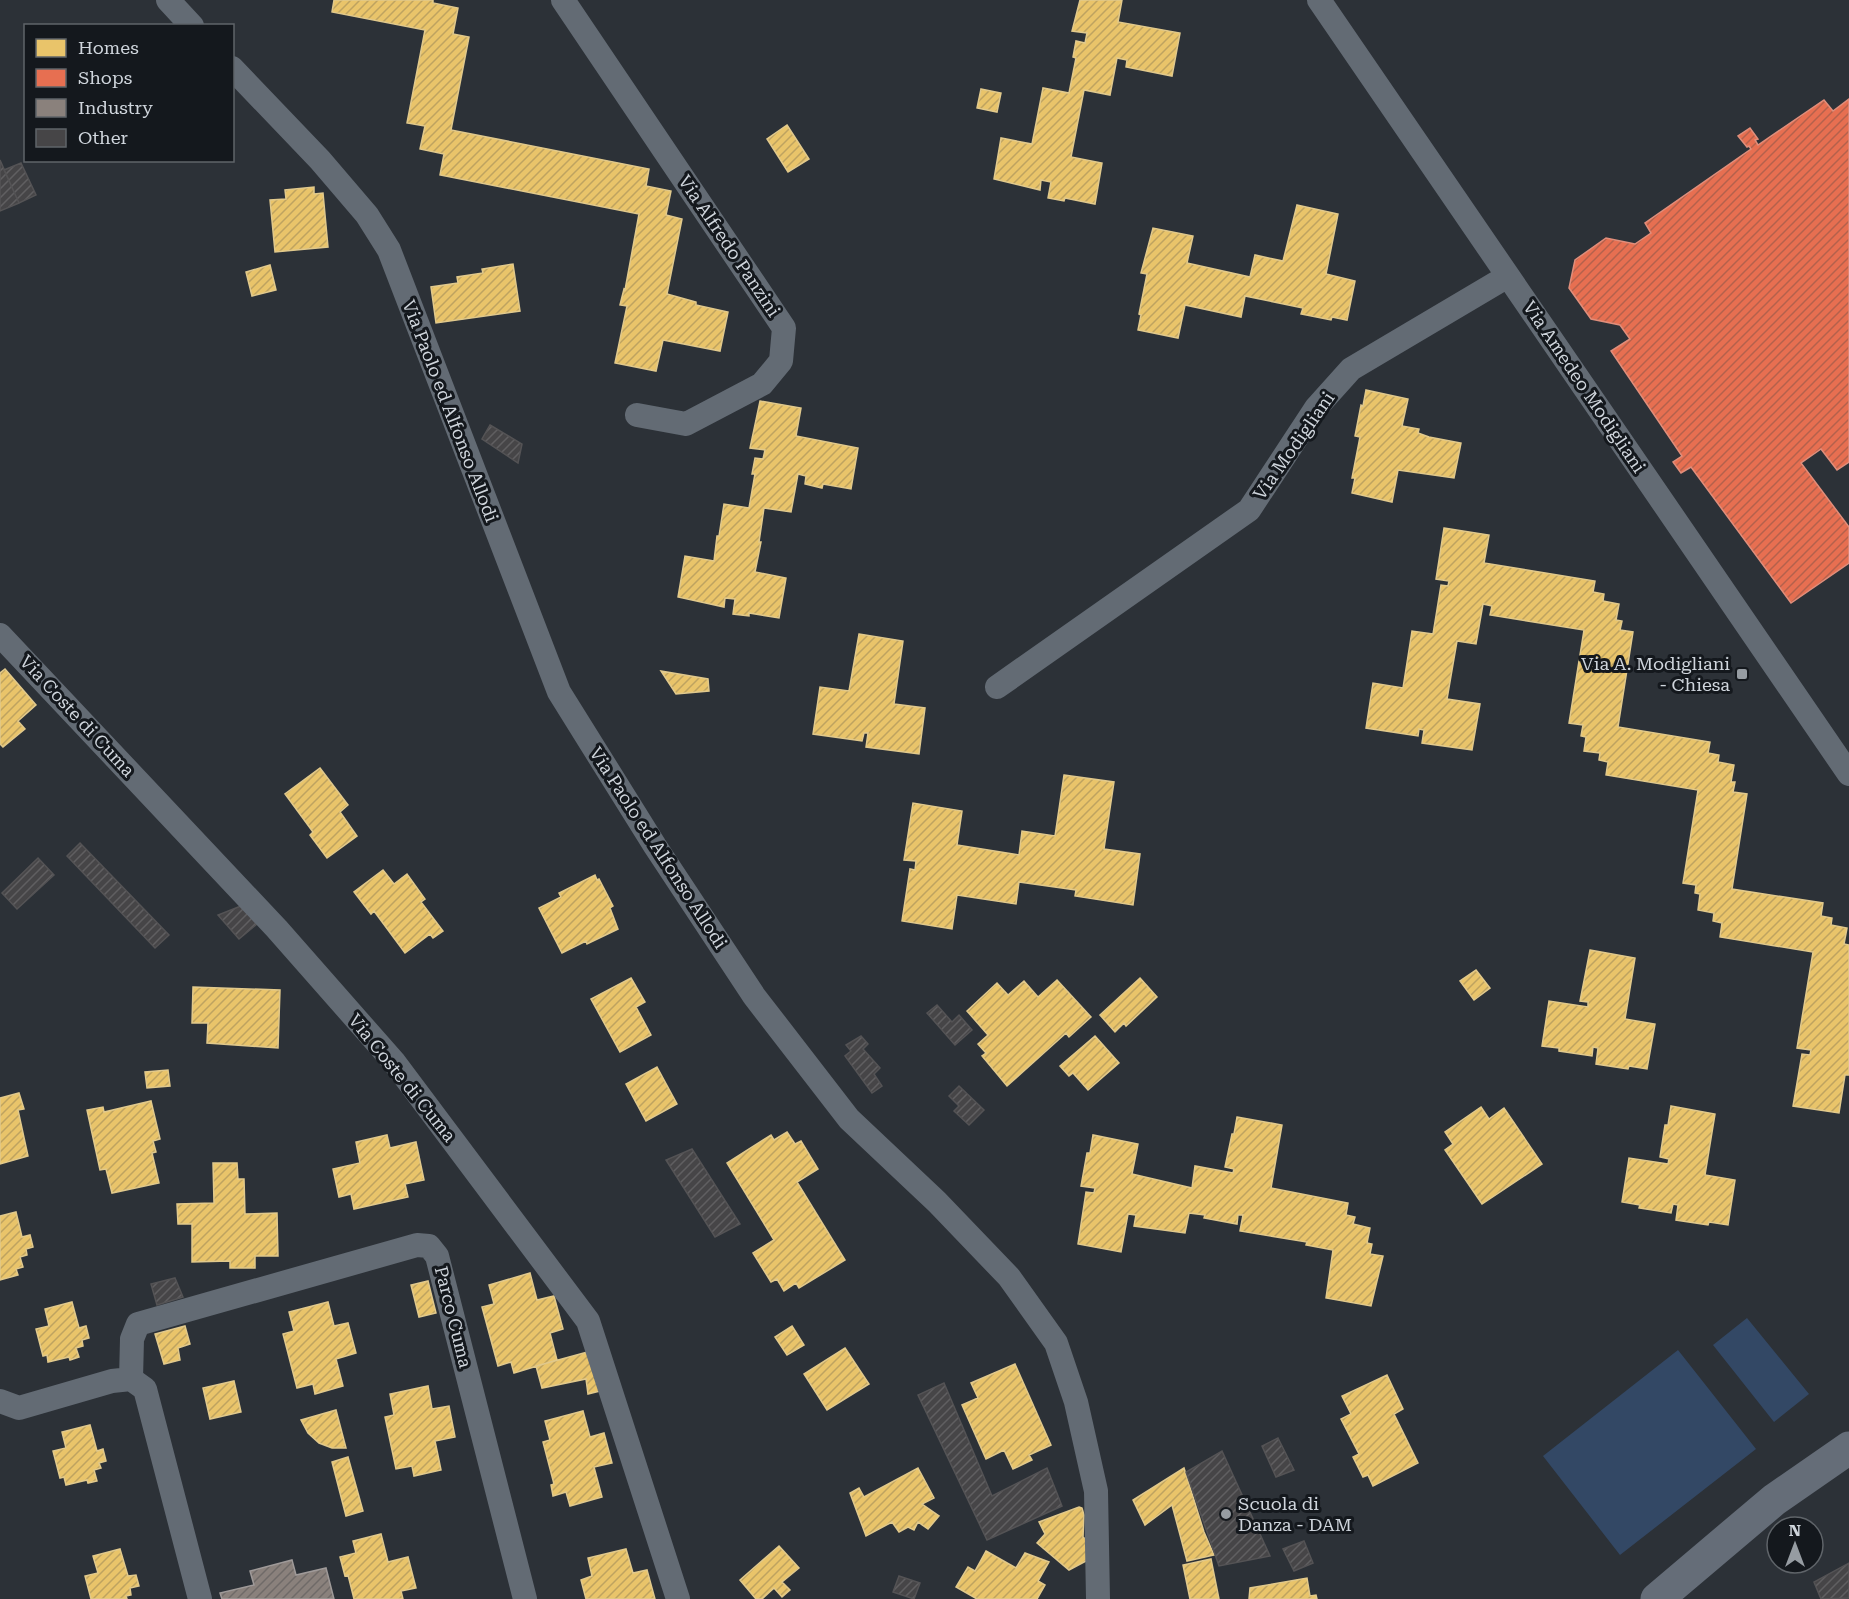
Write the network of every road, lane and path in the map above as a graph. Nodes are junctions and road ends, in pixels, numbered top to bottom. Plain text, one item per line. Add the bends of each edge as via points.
1 (168, 0) edge
2 (563, 0) edge
3 (1319, 0) edge
4 (190, 24) edge
5 (234, 70) edge
6 (1508, 276) junction
7 (637, 416) dead end
8 (0, 635) edge
9 (997, 687) dead end
10 (1849, 774) edge
11 (131, 1380) junction
12 (0, 1401) edge
13 (1849, 1448) edge
14 (200, 1599) edge
15 (525, 1599) edge
16 (678, 1599) edge
17 (1098, 1599) edge
18 (1656, 1599) edge

1 - 4 street
2 - 7 street, Via Alfredo Panzini via 784,328 781,362 762,384 686,424
3 - 6 street, Via Amedeo Modigliani
5 - 17 street, Via Paolo ed Alfonso Allodi via 321,160 367,215 389,250 559,692 655,846 754,996 849,1119 1009,1277 1056,1343 1076,1402 1096,1491
6 - 9 street, Via Modigliani via 1351,369 1316,408 1250,510
6 - 10 street, Via Amedeo Modigliani
8 - 16 street, Via Coste di Cuma via 277,929 393,1062 588,1320
11 - 12 street via 112,1381 19,1408
11 - 14 street via 145,1389
11 - 15 street, Parco Cuma via 132,1339 138,1324 417,1245 429,1246 437,1256
13 - 18 street via 1774,1500

